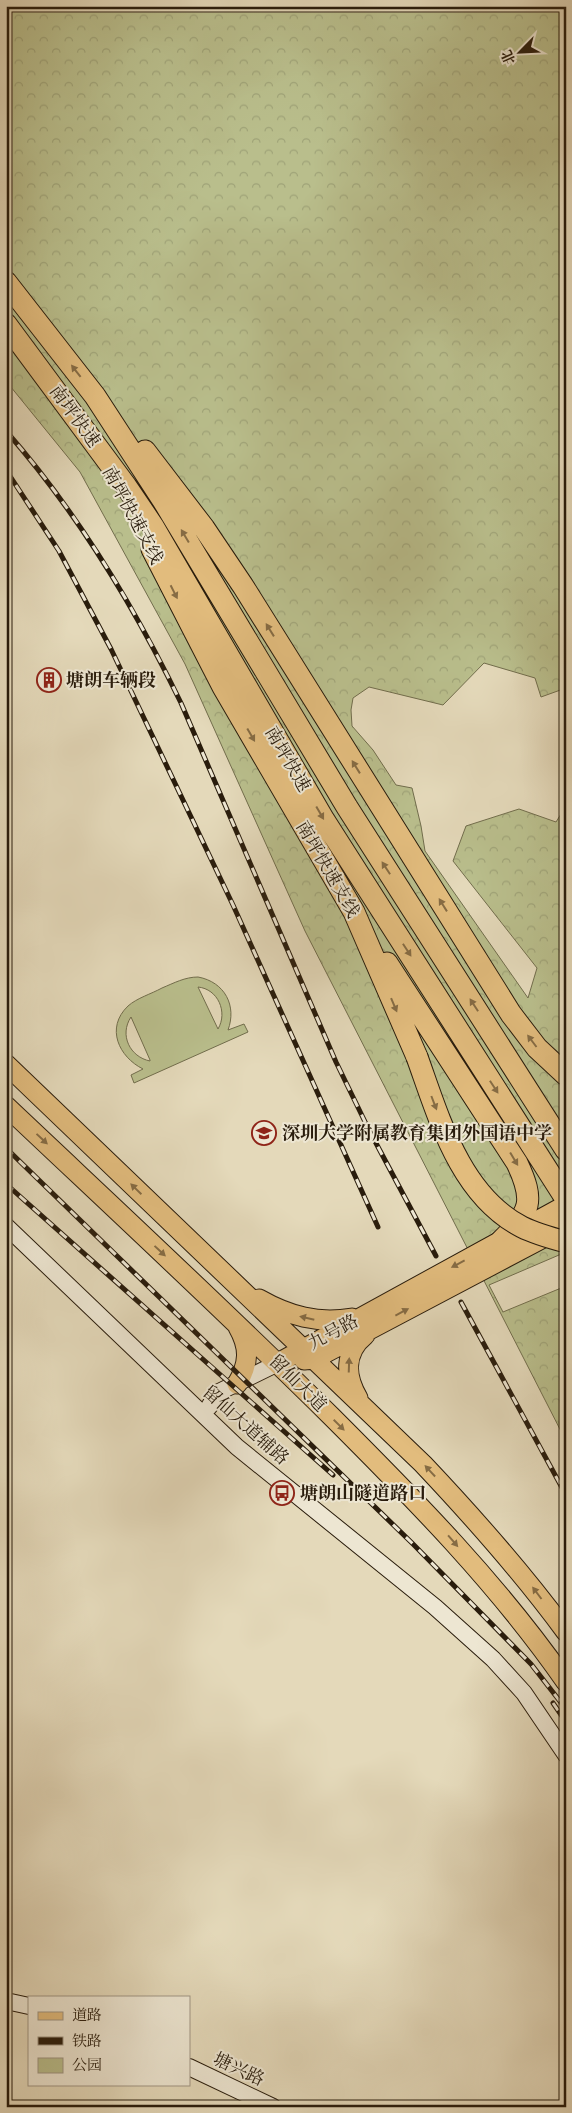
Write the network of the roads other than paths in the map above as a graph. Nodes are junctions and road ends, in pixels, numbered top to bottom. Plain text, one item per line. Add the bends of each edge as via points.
1 (6, 282) edge
2 (6, 324) edge
3 (95, 396) junction
4 (93, 441) junction
5 (354, 912) junction
6 (6, 1064) edge
7 (566, 1075) edge
8 (6, 1106) edge
9 (566, 1150) edge
10 (566, 1199) edge
11 (566, 1205) edge
12 (6, 1214) edge
13 (6, 1226) edge
14 (566, 1226) edge
15 (501, 1241) junction
16 (566, 1242) edge
17 (228, 1277) junction
18 (375, 1318) junction
19 (235, 1322) junction
20 (308, 1354) junction
21 (278, 1363) junction
22 (237, 1384) junction
23 (209, 1407) junction
24 (366, 1409) junction
25 (566, 1632) edge
26 (566, 1682) edge
27 (566, 1735) edge
28 (566, 1755) edge
29 (6, 2001) edge
30 (28, 2006) edge
31 (190, 2067) edge
32 (273, 2107) edge

3 -> 1 highway, 南坪快速
2 - 4 highway, 南坪快速
7 -> 3 highway via 538,1048 511,1014 204,528 144,449
9 -> 3 highway, 南坪快速 via 352,815 164,502
4 -> 5 highway, 南坪快速支线 via 223,686
4 -> 10 highway, 南坪快速 via 153,526 324,820
5 -> 15 highway via 517,1163 528,1192 528,1205 524,1217
5 -> 16 highway, 南坪快速支线, bridge via 456,1156 478,1189 503,1214 542,1236
17 -> 6 main road, 留仙大道
8 -> 19 main road, 留仙大道
11 - 15 main road, 九号路
12 - 23 main road, 留仙大道辅路
13 - 28 main road, 留仙大道辅路 via 237,1447 435,1607 486,1653 524,1693
18 -> 14 main road, 九号路
15 -> 18 main road, 九号路
18 -> 17 main road via 334,1321 293,1315 273,1307
17 - 20 main road, 留仙大道
18 - 20 main road, 九号路
24 -> 18 main road via 352,1384 348,1358
19 - 21 main road, 留仙大道
19 - 22 main road via 247,1348 245,1371
20 - 21 main road, 九号路
20 - 24 main road, 留仙大道
21 - 22 main road
21 -> 26 main road, 留仙大道 via 444,1530 517,1616
22 - 23 main road via 217,1393
23 - 27 main road, 留仙大道辅路 via 461,1618 532,1688
25 -> 24 main road, 留仙大道 via 536,1590 479,1524
29 - 30 main road
31 - 32 main road, 塘兴路

